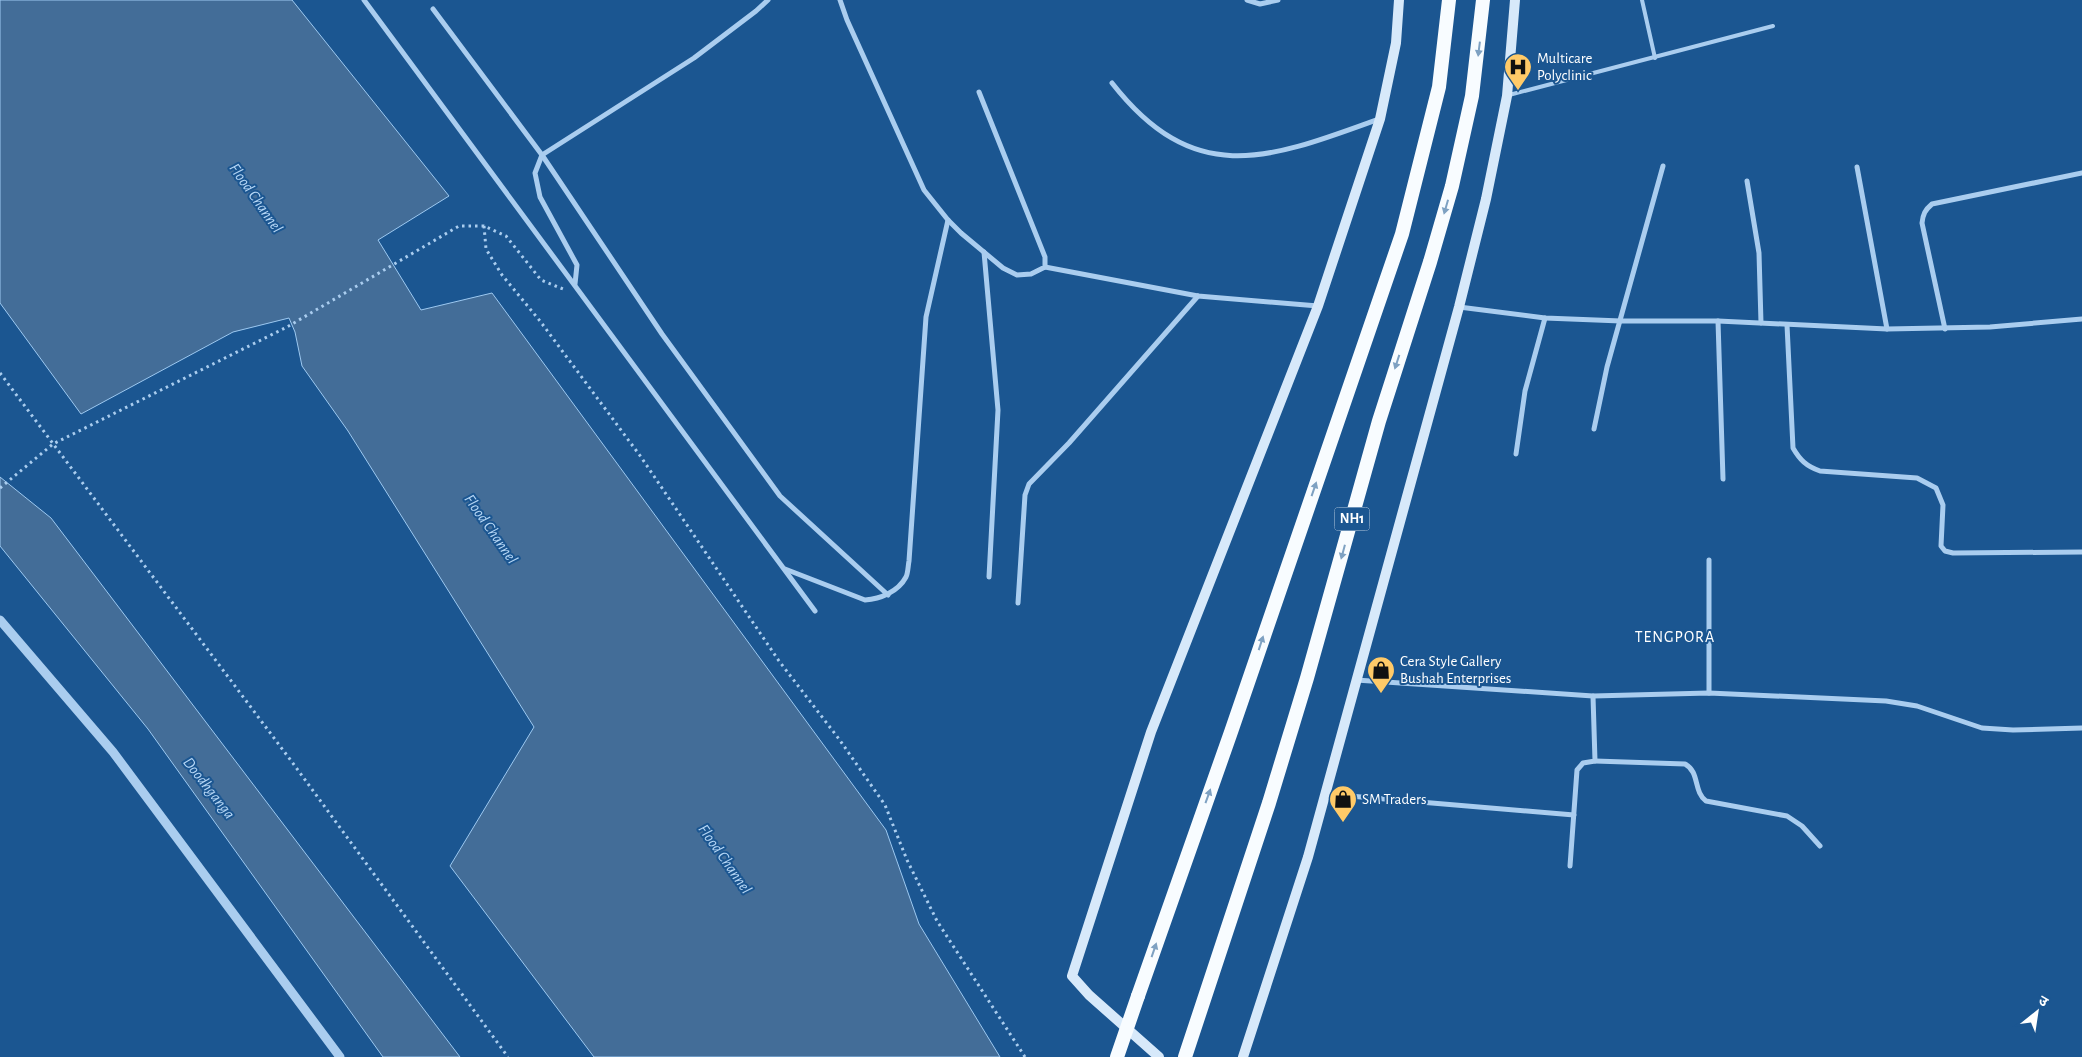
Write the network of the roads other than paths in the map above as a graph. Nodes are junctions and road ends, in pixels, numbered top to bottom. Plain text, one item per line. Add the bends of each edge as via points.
1 (364, 0) edge
2 (768, 0) edge
3 (840, 0) edge
4 (1247, 0) edge
5 (1278, 0) edge
6 (1399, 0) edge
7 (1449, 0) edge
8 (1483, 0) edge
9 (1516, 0) edge
10 (1642, 0) edge
11 (433, 9) dead end
12 (1773, 26) dead end
13 (1655, 58) junction
14 (1112, 83) dead end
15 (979, 92) dead end
16 (1507, 96) junction
17 (1380, 119) junction
18 (542, 155) junction
19 (1663, 166) dead end
20 (1857, 167) dead end
21 (2082, 173) edge
22 (1747, 181) dead end
23 (948, 220) junction
24 (984, 252) junction
25 (1045, 267) junction
26 (575, 284) junction
27 (1198, 296) junction
28 (1318, 306) junction
29 (1459, 307) junction
30 (1545, 318) junction
31 (2082, 319) edge
32 (1621, 321) junction
33 (1718, 321) junction
34 (1761, 323) junction
35 (1787, 325) junction
36 (1887, 329) junction
37 (1945, 329) junction
38 (1594, 429) dead end
39 (1516, 454) dead end
40 (1722, 479) dead end
41 (2082, 552) edge
42 (1708, 560) dead end
43 (784, 568) junction
44 (989, 577) dead end
45 (888, 595) junction
46 (1018, 603) dead end
47 (815, 611) dead end
48 (0, 620) edge
49 (1356, 680) junction
50 (1708, 693) junction
51 (1593, 696) junction
52 (2082, 728) edge
53 (1595, 761) junction
54 (1325, 794) junction
55 (1574, 815) junction
56 (1820, 846) dead end
57 (1570, 866) dead end
58 (340, 1057) edge
59 (1118, 1057) edge
60 (1159, 1057) edge
61 (1185, 1057) edge
62 (1244, 1057) edge

1 - 26 street
2 - 18 street via 694,58
3 - 23 street via 911,164 924,190
4 - 5 street via 1260,4
6 - 17 main road via 1396,43
59 -> 7 highway, bridge via 1402,234 1439,88
8 -> 61 highway, NH1 via 1472,96 1452,186 1379,421 1269,803
9 - 16 main road
10 - 13 lane
11 - 18 street
12 - 13 lane
13 - 16 lane
14 - 17 street via 1130,107 1155,128 1177,142 1217,155 1259,155 1284,150
15 - 25 street via 1040,244
16 - 29 main road
17 - 28 main road
18 - 26 street via 535,173 540,197 577,265
18 - 45 street via 662,334 780,496
19 - 32 street
20 - 36 street
21 - 37 street via 1932,204 1926,209 1922,223
22 - 34 street via 1759,253
23 - 24 street
23 - 45 street via 926,317 909,561 906,577
24 - 25 street via 1017,275 1031,274
24 - 44 street via 998,410
25 - 27 street
26 - 43 street
27 - 28 street
27 - 46 street via 1029,484 1025,494
28 - 60 main road via 1151,732 1072,976 1089,996
29 - 30 street
29 - 49 main road
30 - 32 street
30 - 39 street via 1525,391
31 - 37 street
32 - 33 street
32 - 38 street
33 - 34 street
33 - 40 street
34 - 35 street
35 - 36 street
35 - 41 street via 1793,448 1809,467 1820,471 1917,478 1936,488 1942,505 1941,546 1945,551
36 - 37 street
42 - 50 street
43 - 45 street via 865,600
43 - 47 street
48 - 58 street via 113,752
49 - 51 street
49 - 54 main road
50 - 51 street
50 - 52 street via 1907,704 1982,728
51 - 53 street
53 - 55 street via 1583,763 1578,770
53 - 56 street via 1685,764 1694,772 1701,797 1706,801 1786,816 1802,826
54 - 55 street
54 - 62 main road
55 - 57 street

